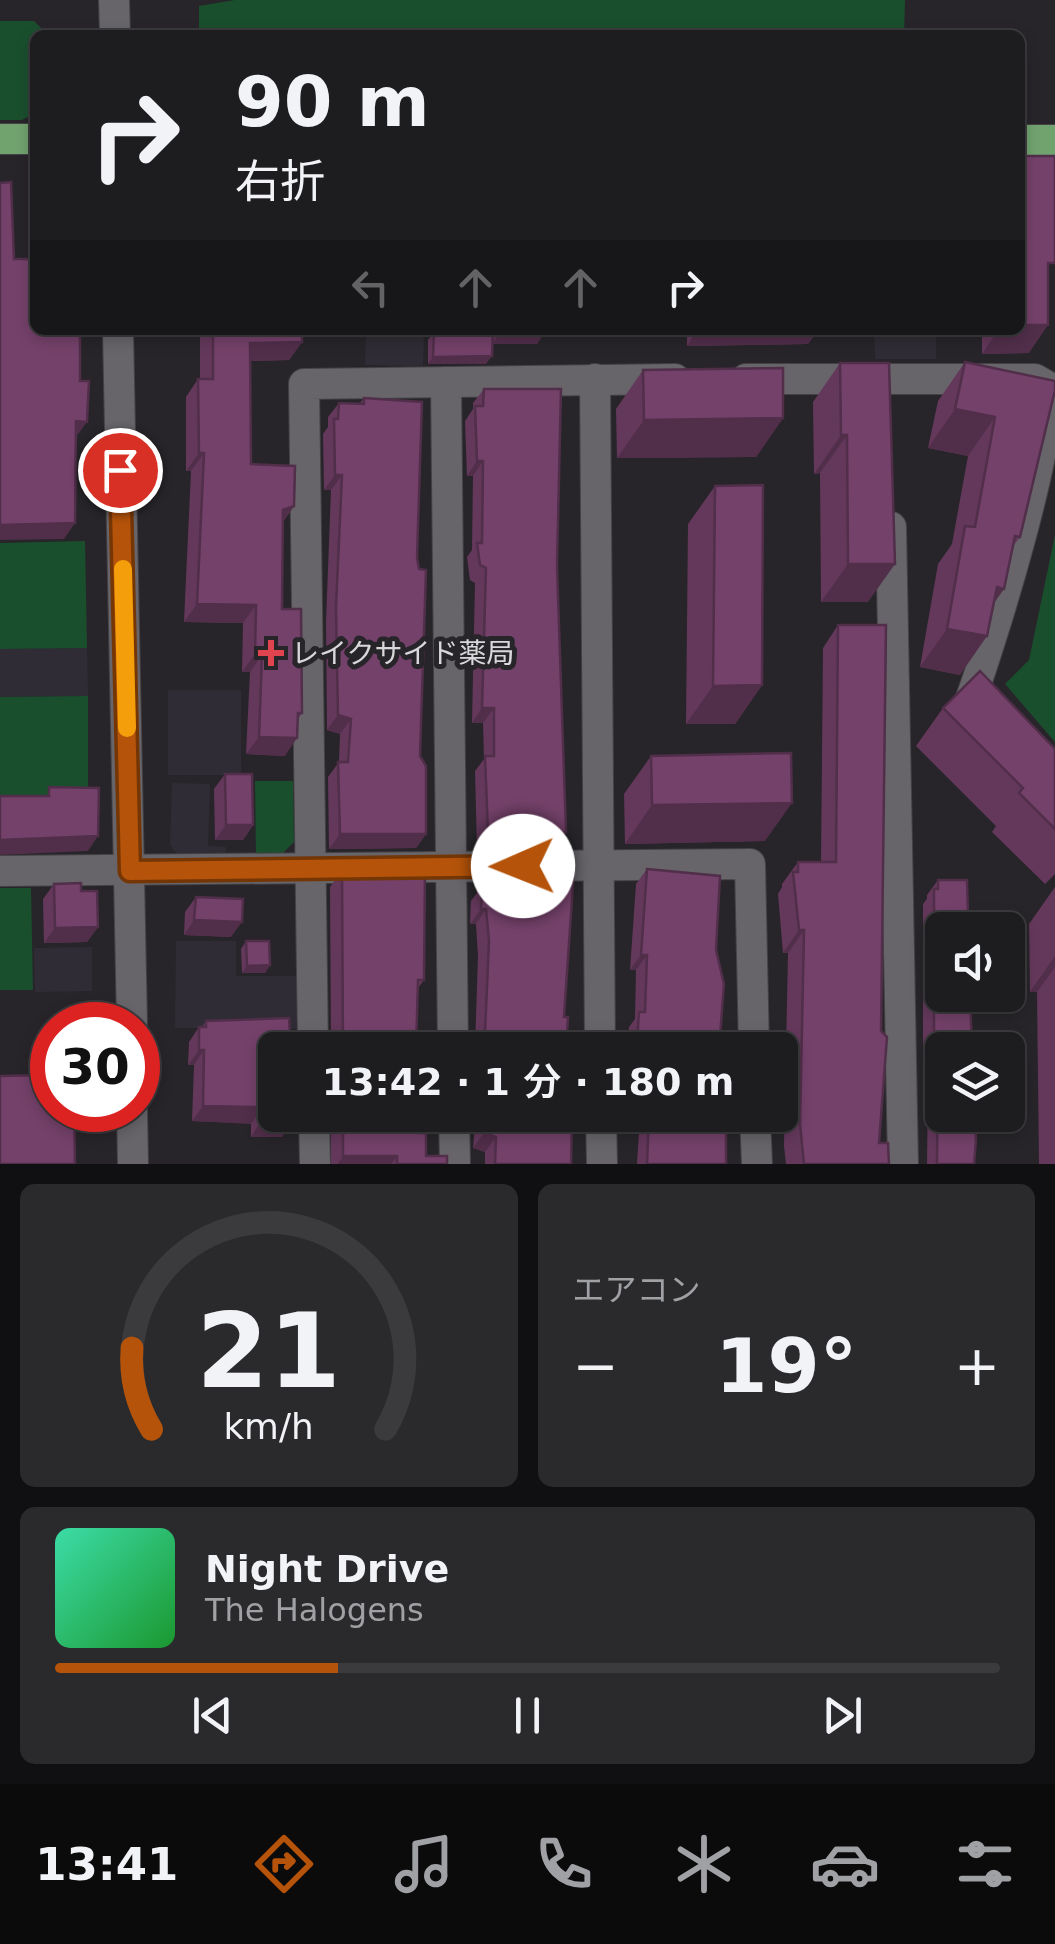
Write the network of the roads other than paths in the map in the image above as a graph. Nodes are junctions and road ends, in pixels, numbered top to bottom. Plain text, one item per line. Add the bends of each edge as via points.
1 (114, 0) edge
2 (115, 30) edge
3 (0, 139) edge
4 (30, 139) edge
5 (1025, 140) edge
6 (1055, 140) edge
7 (118, 335) edge
8 (594, 379) junction
9 (888, 379) junction
10 (446, 382) junction
11 (888, 416) edge
12 (890, 492) edge
13 (1001, 734) edge
14 (597, 864) junction
15 (450, 867) junction
16 (310, 868) junction
17 (0, 871) edge
18 (130, 871) junction
19 (132, 1002) edge
20 (313, 1032) edge
21 (453, 1032) edge
22 (600, 1032) edge
23 (754, 1032) edge
24 (132, 1132) edge
25 (314, 1132) edge
26 (454, 1132) edge
27 (602, 1132) edge
28 (756, 1132) edge
29 (133, 1164) edge
30 (315, 1164) edge
31 (455, 1164) edge
32 (602, 1164) edge
33 (756, 1164) edge
34 (903, 1164) edge

1 - 2 street
3 - 4 highway
5 - 6 highway
7 - 18 street
8 - 9 street
8 - 10 street
8 - 14 street
9 - 11 street
9 - 13 street via 1035,379 1047,386 1052,405 1045,442 1004,608 971,698
10 - 15 street
10 - 16 street via 304,384
12 - 34 street
14 - 15 street
14 - 22 street
14 - 23 street via 750,864
15 - 16 street
15 - 21 street
16 - 18 street
16 - 20 street
17 - 18 street
18 - 19 street
24 - 29 street
25 - 30 street
26 - 31 street
27 - 32 street
28 - 33 street

